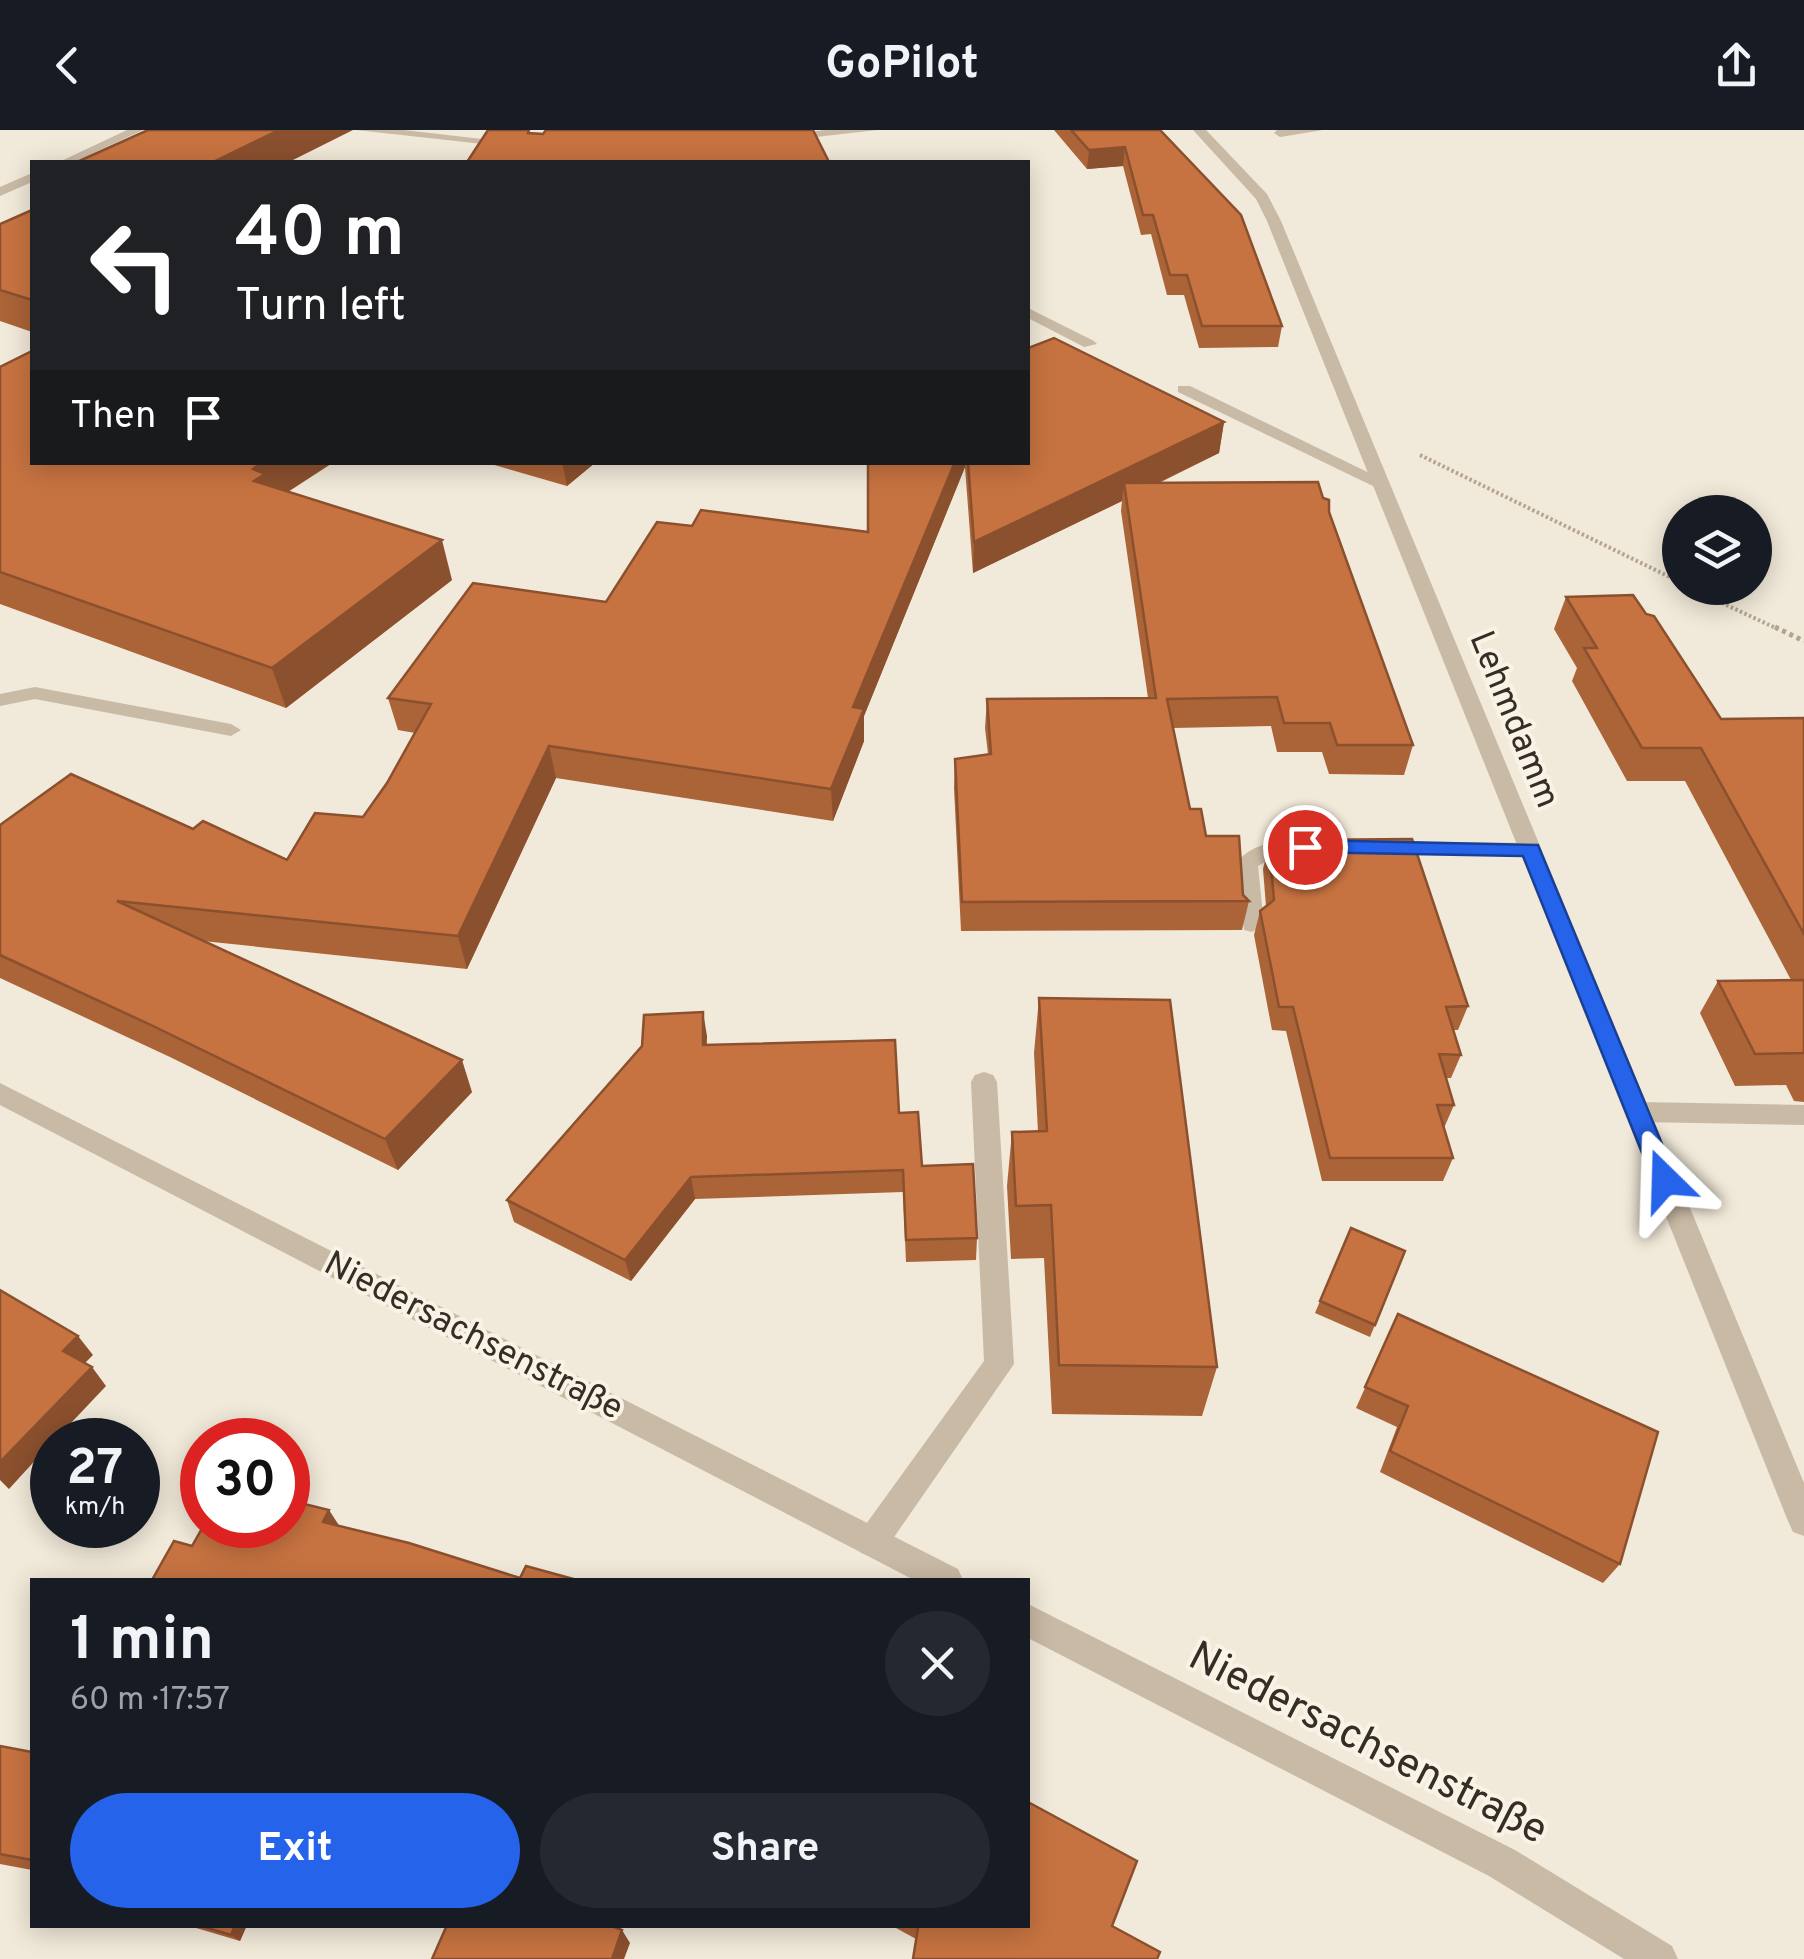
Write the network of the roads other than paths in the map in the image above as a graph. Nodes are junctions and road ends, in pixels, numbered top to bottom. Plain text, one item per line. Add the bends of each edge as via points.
1 (137, 130) edge
2 (362, 130) edge
3 (871, 130) edge
4 (1199, 130) edge
5 (1317, 130) edge
6 (1280, 133) dead end
7 (758, 139) edge
8 (534, 145) edge
9 (70, 160) edge
10 (30, 178) edge
11 (0, 192) edge
12 (1030, 313) edge
13 (1089, 344) dead end
14 (1184, 389) dead end
15 (1381, 483) junction
16 (0, 700) edge
17 (231, 730) dead end
18 (1323, 847) edge
19 (1359, 848) edge
20 (1531, 850) junction
21 (1252, 924) edge
22 (984, 1082) dead end
23 (0, 1093) edge
24 (1638, 1112) junction
25 (1804, 1114) edge
26 (1804, 1521) edge
27 (872, 1542) junction
28 (943, 1578) edge
29 (1030, 1622) edge
30 (1659, 1959) edge

1 - 9 street
2 - 8 street
3 - 7 street
4 - 15 street, Lehmdamm via 1262,197
5 - 6 street
10 - 11 street
12 - 13 street
14 - 15 street
15 - 20 street, Lehmdamm
16 - 17 street via 35,692
18 - 21 street via 1254,856 1247,864
19 - 20 street
20 - 24 street, Lehmdamm
22 - 27 street via 1000,1364
23 - 27 street, Niedersachsenstraße
24 - 25 street
24 - 26 street, Lehmdamm
27 - 28 street, Niedersachsenstraße
29 - 30 street, Niedersachsenstraße via 1502,1863

